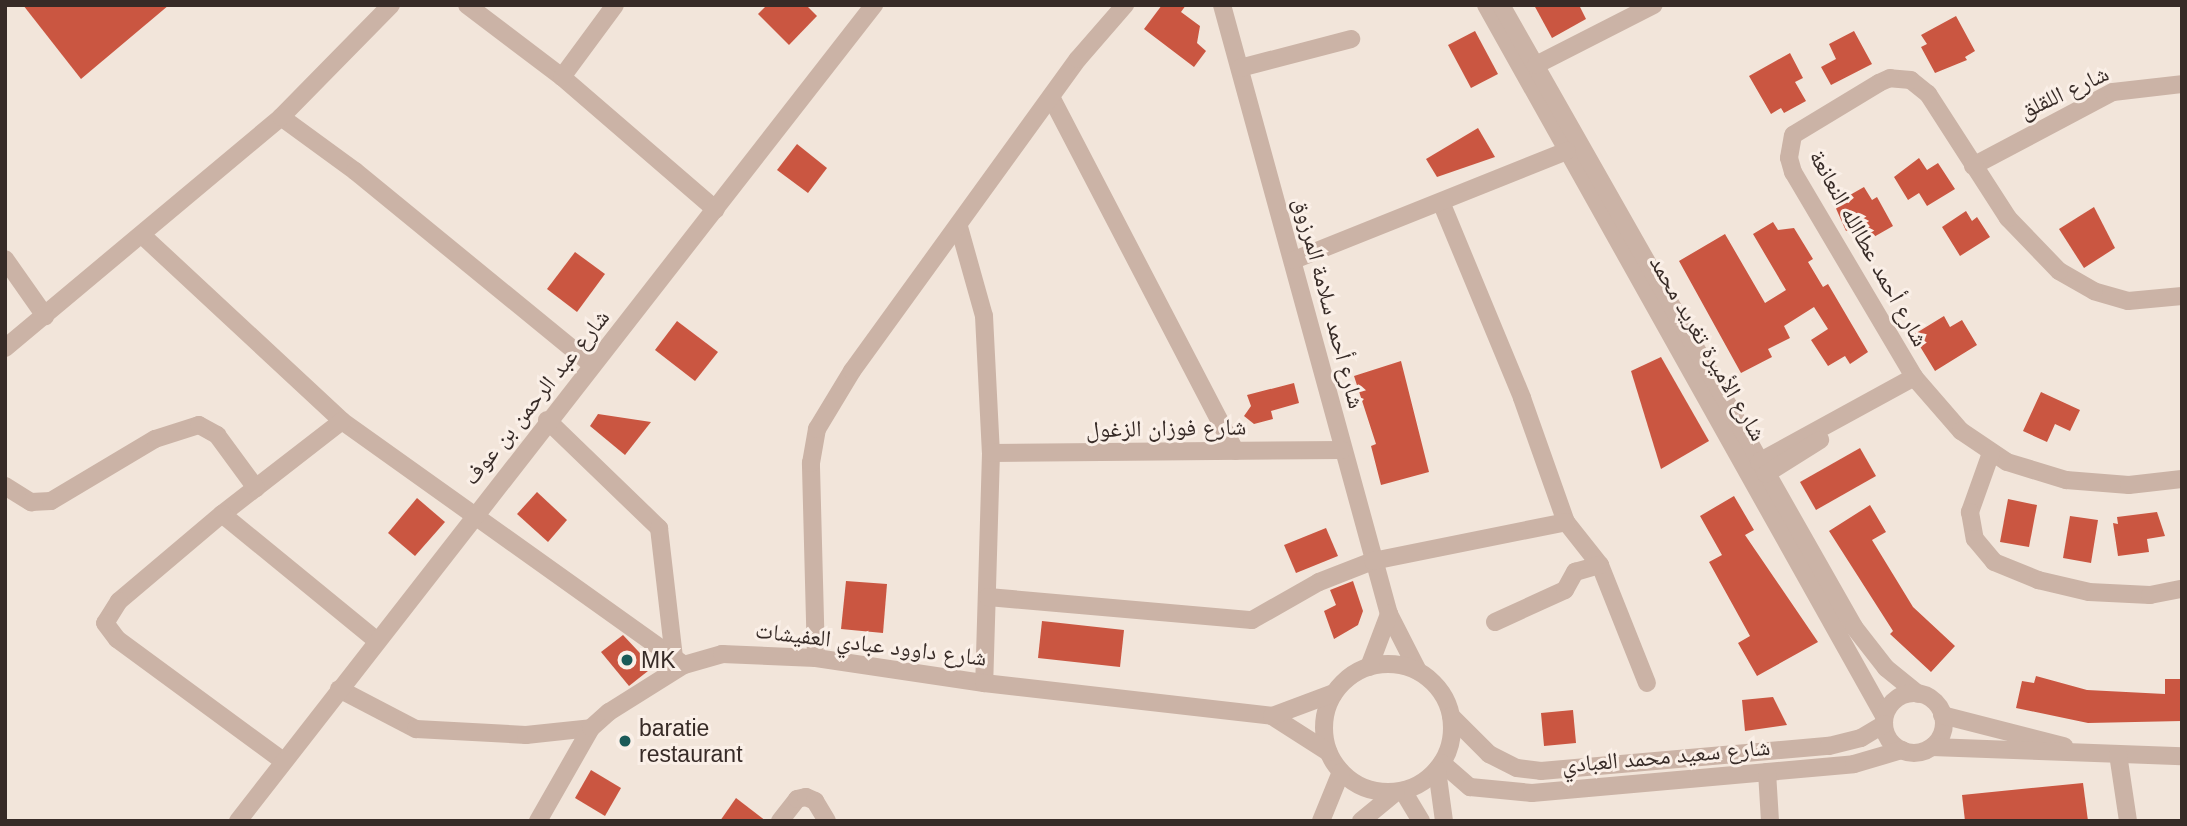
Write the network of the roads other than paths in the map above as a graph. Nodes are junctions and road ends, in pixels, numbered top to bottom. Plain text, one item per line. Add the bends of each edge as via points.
1 (391, 5) edge
2 (467, 5) edge
3 (615, 5) edge
4 (874, 5) edge
5 (1125, 5) edge
6 (1222, 5) edge
7 (1486, 5) edge
8 (1501, 5) edge
9 (1654, 5) edge
10 (1351, 40) dead end
11 (1536, 65) junction
12 (1240, 68) junction
13 (562, 77) junction
14 (2182, 84) edge
15 (1051, 97) junction
16 (281, 117) junction
17 (1567, 151) junction
18 (1973, 166) junction
19 (1441, 202) junction
20 (716, 210) junction
21 (959, 228) junction
22 (143, 236) junction
23 (5, 259) edge
24 (1294, 260) junction
25 (2182, 296) edge
26 (45, 316) junction
27 (5, 348) edge
28 (592, 365) junction
29 (1914, 377) junction
30 (547, 420) junction
31 (342, 421) junction
32 (1342, 450) junction
33 (1235, 451) junction
34 (991, 453) junction
35 (1992, 453) junction
36 (1763, 468) junction
37 (2182, 479) edge
38 (5, 486) edge
39 (256, 488) junction
40 (222, 514) junction
41 (473, 515) junction
42 (1566, 522) junction
43 (1373, 561) junction
44 (1600, 565) junction
45 (2182, 589) edge
46 (988, 597) junction
47 (1388, 614) junction
48 (1495, 622) dead end
49 (376, 640) junction
50 (816, 658) junction
51 (679, 661) junction
52 (1369, 667) junction
53 (1418, 671) junction
54 (1647, 682) dead end
55 (984, 683) junction
56 (339, 689) junction
57 (1334, 693) junction
58 (1918, 694) junction
59 (1942, 715) junction
60 (1272, 716) junction
61 (1451, 716) junction
62 (1884, 720) junction
63 (591, 728) junction
64 (1932, 747) junction
65 (1902, 750) junction
66 (2084, 751) junction
67 (1328, 752) junction
68 (2118, 754) junction
69 (2182, 756) edge
70 (282, 760) junction
71 (1440, 766) junction
72 (1341, 772) junction
73 (1767, 772) junction
74 (1399, 792) junction
75 (238, 821) edge
76 (538, 821) edge
77 (780, 821) edge
78 (827, 821) edge
79 (1321, 821) edge
80 (1361, 821) edge
81 (1421, 821) edge
82 (1444, 821) edge
83 (1770, 821) edge
84 (2128, 821) edge

1 - 16 street
2 - 13 street
3 - 13 street
4 - 20 street, شارع عبد الرحمن بن عوف
5 - 15 street
6 - 12 street, شارع أحمد سلامة المرزوق
7 - 17 street, شارع الأميرة تغريد محمد
8 - 11 street, شارع الأميرة تغريد محمد
9 - 11 street
10 - 12 street
11 - 36 street, شارع الأميرة تغريد محمد
12 - 24 street, شارع أحمد سلامة المرزوق
13 - 20 street
14 - 18 street, شارع اللقلق via 2113,92
15 - 21 street
15 - 33 street
16 - 22 street
16 - 28 street via 355,171
17 - 19 street
17 - 62 street, شارع الأميرة تغريد محمد
18 - 25 street, شارع أحمد عطاالله النعانعة via 2023,237 2077,282 2128,301
18 - 29 street, شارع أحمد عطاالله النعانعة via 1927,94 1902,77 1879,83 1803,126 1789,146 1793,172
19 - 24 street
19 - 42 street via 1522,398
20 - 28 street, شارع عبد الرحمن بن عوف
21 - 34 street via 984,316
21 - 50 street via 852,371 817,429 811,463
22 - 26 street
22 - 31 street
23 - 26 street
24 - 32 street, شارع أحمد سلامة المرزوق
26 - 27 street
28 - 30 street, شارع عبد الرحمن بن عوف
29 - 35 street, شارع أحمد عطاالله النعانعة via 1941,412
29 - 36 street via 1846,417 1830,433
30 - 41 street, شارع عبد الرحمن بن عوف
30 - 51 street via 659,528
31 - 39 street
31 - 41 street
32 - 33 street, شارع فوزان الزغول
32 - 43 street, شارع أحمد سلامة المرزوق
33 - 34 street, شارع فوزان الزغول
34 - 46 street
35 - 37 street, شارع أحمد عطاالله النعانعة via 2033,472 2100,485
35 - 45 street via 1969,512 1975,539 1994,562 2038,580 2089,592 2150,595
36 - 58 street, شارع الأميرة تغريد محمد via 1862,639 1886,668
38 - 39 street via 31,502 51,501 155,439 199,425 223,442
39 - 40 street
40 - 49 street
40 - 70 street via 119,601 105,623 117,639
41 - 49 street, شارع عبد الرحمن بن عوف
41 - 51 street
42 - 43 street
42 - 44 street
43 - 46 street via 1319,582 1252,620
43 - 47 street, شارع أحمد سلامة المرزوق
44 - 48 street via 1575,572 1565,590
44 - 54 street
46 - 55 street
47 - 52 street
47 - 53 street, شارع أحمد سلامة المرزوق
49 - 56 street, شارع عبد الرحمن بن عوف
50 - 51 street, شارع داوود عبادي العفيشات via 749,652
50 - 55 street, شارع داوود عبادي العفيشات
51 - 63 street, شارع داوود عبادي العفيشات
52 - 53 street via 1399,665
52 - 57 street
53 - 61 street via 1439,690
55 - 60 street, شارع داوود عبادي العفيشات
56 - 63 street via 416,729 526,735
56 - 70 street, شارع عبد الرحمن بن عوف
57 - 60 street, شارع داوود عبادي العفيشات
57 - 67 street via 1324,727
58 - 59 street via 1933,701
58 - 62 street via 1900,696
59 - 64 street via 1942,732
59 - 66 street
60 - 67 street, شارع داوود عبادي العفيشات
61 - 62 street, شارع سعيد محمد العبادي via 1489,754 1517,768 1541,771 1829,746 1861,738
61 - 71 street via 1451,740
62 - 65 street via 1889,740
63 - 76 street, شارع داوود عبادي العفيشات
64 - 65 street via 1917,753
64 - 66 street
65 - 73 street, شارع سعيد محمد العبادي via 1868,761
66 - 68 street
67 - 72 street
68 - 69 street
68 - 84 street
70 - 75 street, شارع عبد الرحمن بن عوف
71 - 73 street, شارع سعيد محمد العبادي via 1470,787 1507,793
71 - 74 street
71 - 82 street
72 - 74 street via 1360,786
72 - 79 street
73 - 83 street
74 - 80 street
74 - 81 street
77 - 78 street via 797,799 806,797 815,801

